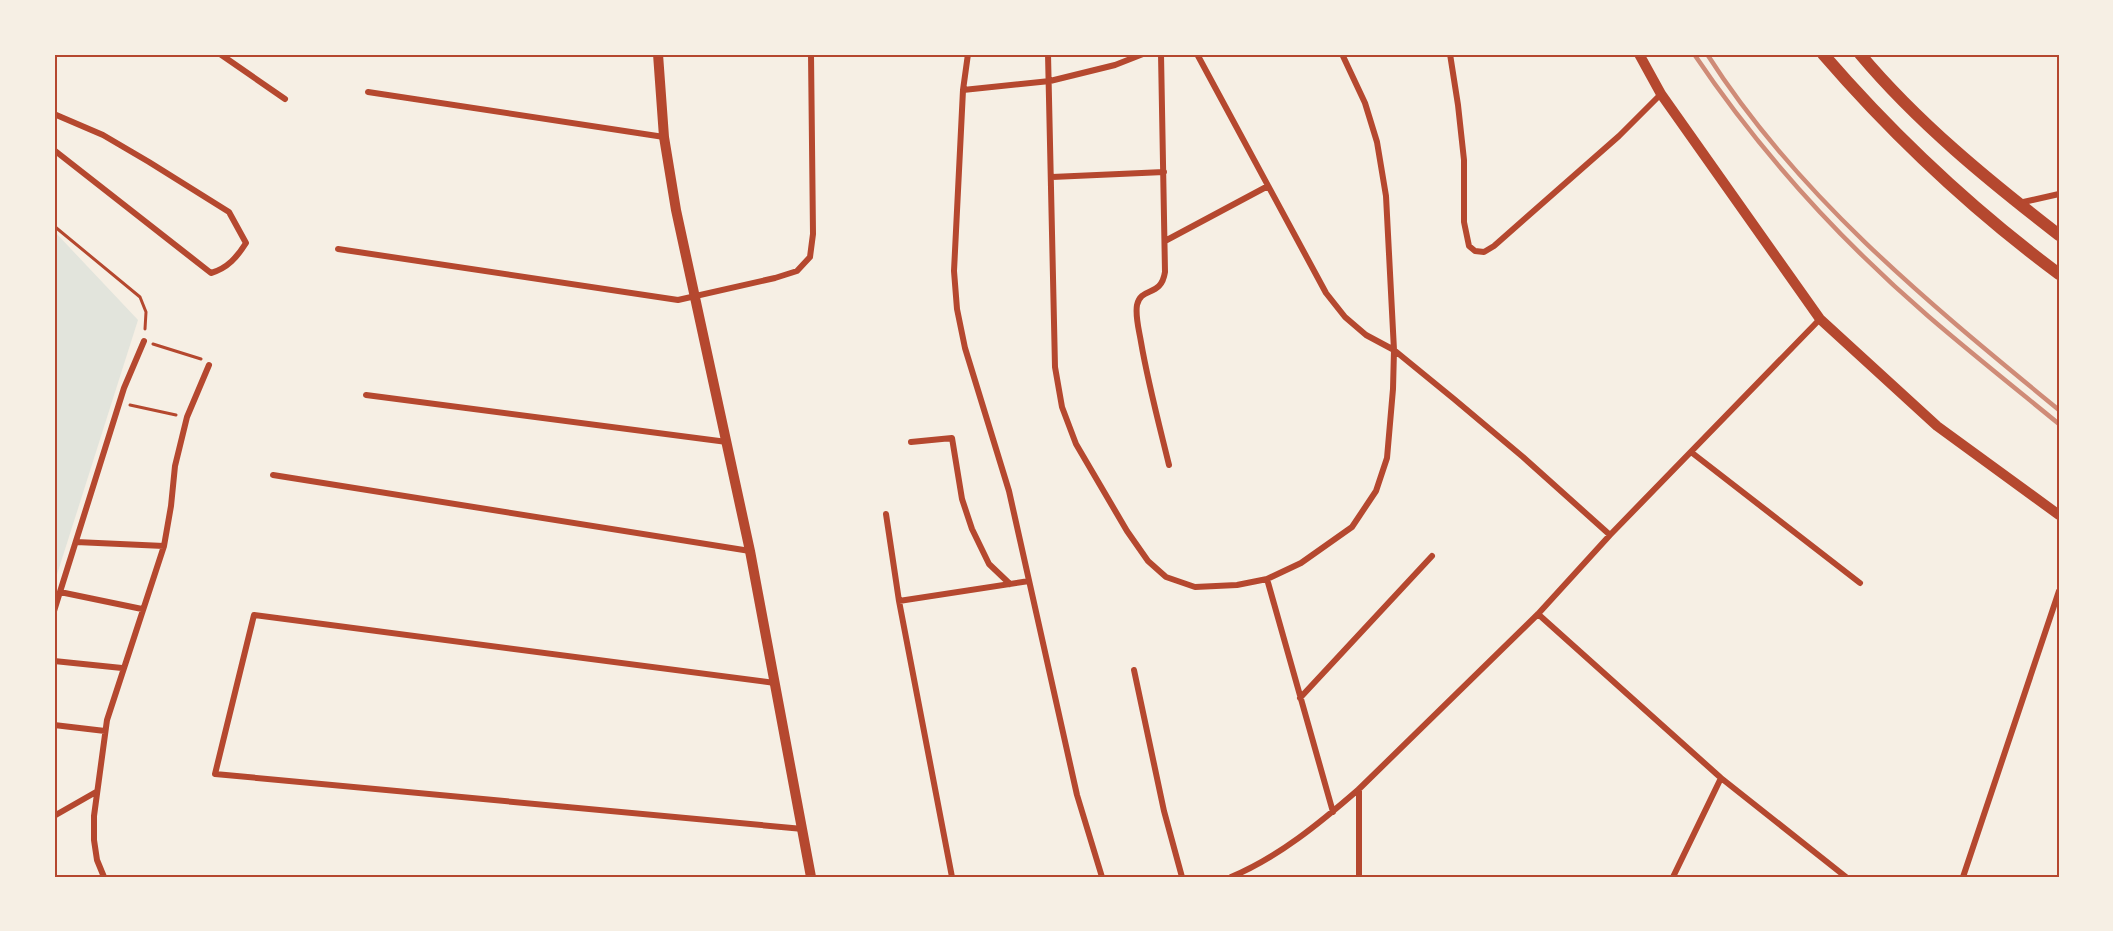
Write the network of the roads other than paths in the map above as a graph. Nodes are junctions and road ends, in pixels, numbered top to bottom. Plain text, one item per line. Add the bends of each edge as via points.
1 (220, 54) edge
2 (658, 54) edge
3 (811, 54) edge
4 (968, 54) edge
5 (1048, 54) edge
6 (1143, 54) edge
7 (1161, 54) edge
8 (1197, 54) edge
9 (1342, 54) edge
10 (1450, 54) edge
11 (1640, 54) edge
12 (1823, 54) edge
13 (1860, 54) edge
14 (1050, 81) junction
15 (963, 90) junction
16 (368, 92) dead end
17 (1661, 94) junction
18 (285, 99) dead end
19 (54, 114) edge
20 (664, 137) junction
21 (54, 150) edge
22 (1164, 172) junction
23 (1052, 177) junction
24 (1268, 186) junction
25 (2059, 194) edge
26 (2018, 203) junction
27 (2059, 235) edge
28 (1165, 241) junction
29 (338, 249) dead end
30 (2059, 274) edge
31 (696, 296) junction
32 (1820, 319) junction
33 (144, 341) road end
34 (1394, 350) junction
35 (209, 365) road end
36 (366, 395) dead end
37 (727, 442) junction
38 (911, 442) dead end
39 (1691, 453) junction
40 (1169, 465) dead end
41 (273, 475) dead end
42 (886, 514) dead end
43 (2059, 515) edge
44 (1610, 535) junction
45 (76, 542) junction
46 (164, 546) junction
47 (750, 551) junction
48 (1432, 556) dead end
49 (1267, 579) junction
50 (1029, 581) junction
51 (1860, 583) dead end
52 (1010, 584) junction
53 (2059, 591) edge
54 (60, 592) junction
55 (899, 601) junction
56 (142, 609) junction
57 (54, 611) edge
58 (1538, 614) junction
59 (54, 661) edge
60 (122, 668) junction
61 (1134, 670) dead end
62 (776, 683) junction
63 (1300, 698) junction
64 (54, 725) edge
65 (105, 731) junction
66 (1721, 778) junction
67 (1359, 789) junction
68 (96, 792) junction
69 (1333, 812) junction
70 (54, 816) edge
71 (803, 829) junction
72 (104, 877) edge
73 (811, 877) edge
74 (952, 877) edge
75 (1102, 877) edge
76 (1182, 877) edge
77 (1231, 877) edge
78 (1359, 877) edge
79 (1673, 877) edge
80 (1846, 877) edge
81 (1963, 877) edge

1 - 18 street
2 - 20 main road
3 - 31 street via 810,257 797,271
4 - 15 street
5 - 14 street
6 - 14 street
7 - 22 street
8 - 24 street
9 - 34 street via 1365,103 1377,142 1386,196
10 - 17 street via 1464,160 1465,234 1475,251 1484,252 1494,246
11 - 17 main road
12 - 30 main road via 1912,149
13 - 26 main road via 1960,156
14 - 15 street
14 - 23 street
15 - 50 street via 954,271 957,309 964,348 1009,491
16 - 20 street
17 - 32 main road
19 - 21 street via 121,146 229,212 246,243 238,256 211,273
20 - 31 main road
22 - 23 street
22 - 28 street
23 - 49 street via 1055,367 1062,407 1076,444 1127,531 1148,561 1166,577 1195,587
24 - 28 street
24 - 34 street via 1326,293 1366,335
25 - 26 street
26 - 27 main road
28 - 40 street via 1164,281 1139,298 1137,315 1146,372
29 - 31 street via 678,300
31 - 37 main road
32 - 39 street
32 - 43 main road via 1937,426
33 - 45 street via 119,403
34 - 44 street
34 - 49 street via 1387,458 1376,491 1352,527 1300,563
35 - 46 street via 187,417 175,466
36 - 37 street
37 - 47 main road
38 - 52 street via 952,438 962,499 972,529 989,564
39 - 44 street
39 - 51 street
41 - 47 street
42 - 55 street
44 - 58 street
45 - 46 street
45 - 54 street
46 - 56 street
47 - 62 main road
48 - 63 street
49 - 63 street
50 - 52 street
50 - 75 street via 1077,795
52 - 55 street
53 - 81 street
54 - 56 street
54 - 57 street
55 - 74 street
56 - 60 street
58 - 66 street
58 - 67 street
59 - 60 street
60 - 65 street
61 - 76 street
62 - 71 main road
62 - 71 street via 254,615 215,774
63 - 69 street
64 - 65 street
65 - 68 street
66 - 79 street
66 - 80 street
67 - 69 street
67 - 78 street
68 - 70 street
68 - 72 street via 93,840
69 - 77 street via 1285,847
71 - 73 main road

